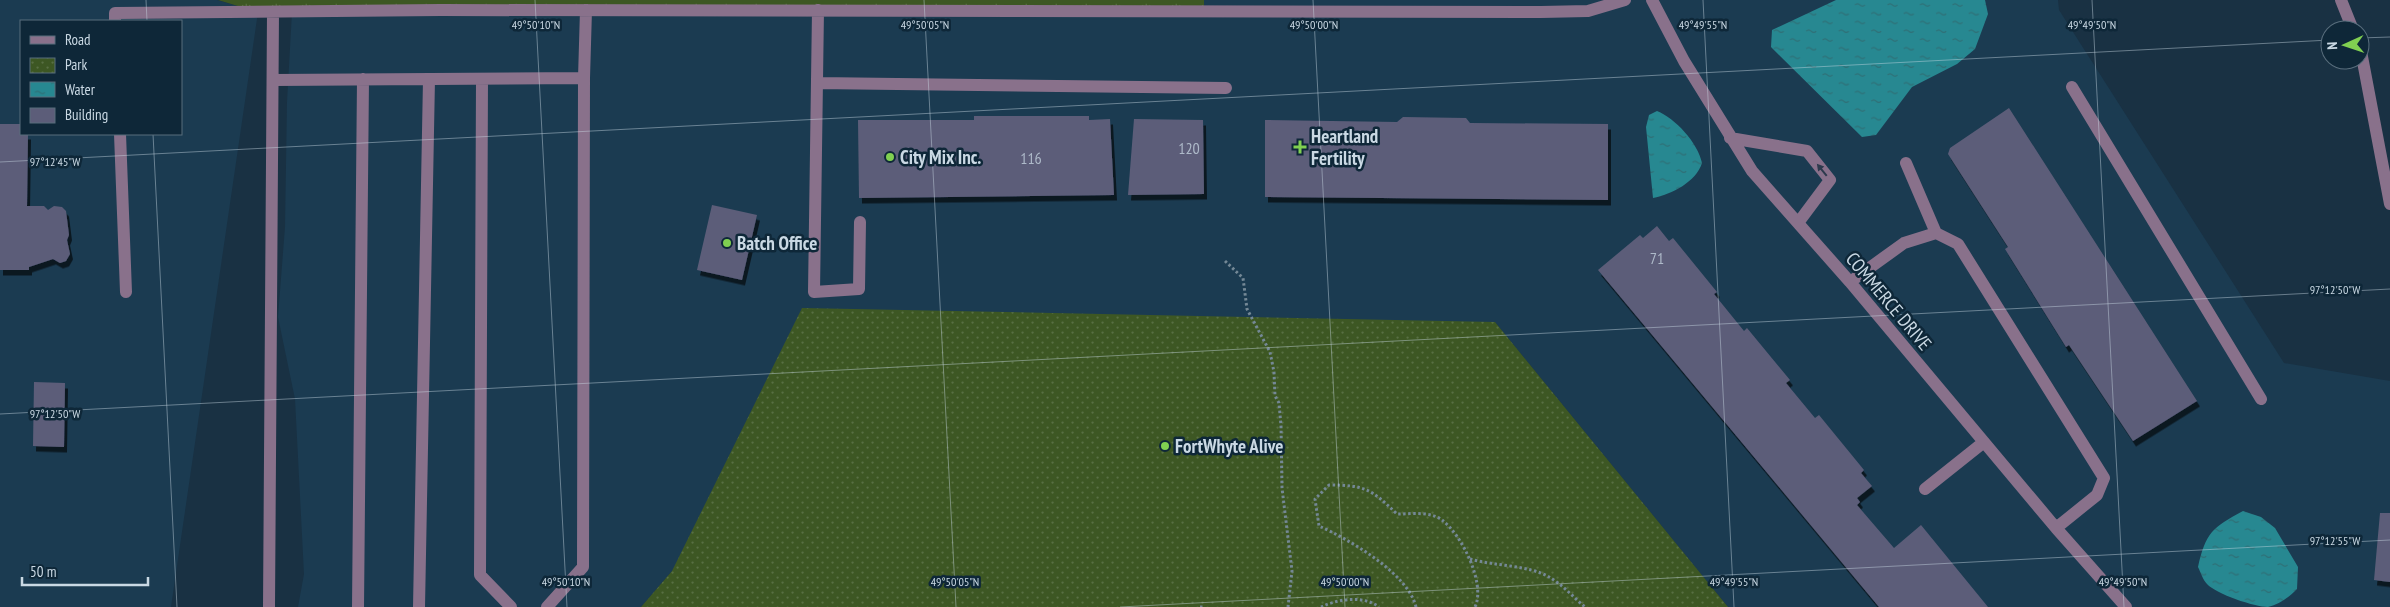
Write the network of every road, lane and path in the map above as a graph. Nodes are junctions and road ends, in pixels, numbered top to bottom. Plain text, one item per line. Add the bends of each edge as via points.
1 (1625, 0) edge
2 (1652, 0) edge
3 (2340, 0) edge
4 (441, 5) edge
5 (677, 5) edge
6 (930, 6) edge
7 (586, 10) junction
8 (818, 10) junction
9 (273, 12) junction
10 (115, 20) edge
11 (2349, 20) edge
12 (2365, 70) edge
13 (584, 78) junction
14 (363, 79) junction
15 (429, 79) junction
16 (482, 79) junction
17 (273, 80) junction
18 (817, 83) junction
19 (2072, 87) dead end
20 (1226, 88) dead end
21 (120, 135) edge
22 (1730, 138) junction
23 (1906, 163) dead end
24 (2390, 204) edge
25 (860, 222) dead end
26 (1798, 223) junction
27 (1936, 234) junction
28 (1225, 261) dead end
29 (1850, 282) junction
30 (126, 292) dead end
31 (2261, 399) dead end
32 (1984, 442) junction
33 (1925, 489) dead end
34 (2056, 528) junction
35 (1470, 559) junction
36 (269, 607) edge
37 (358, 607) edge
38 (419, 607) edge
39 (511, 607) edge
40 (548, 607) edge
41 (1200, 607) edge
42 (1205, 607) edge
43 (1288, 607) edge
44 (1321, 607) edge
45 (1379, 607) edge
46 (1416, 607) edge
47 (1475, 607) edge
48 (1585, 607) edge
49 (2126, 607) edge

1 - 6 street via 1588,12
2 - 22 street, COMMERCE DRIVE
3 - 11 street
4 - 7 street
4 - 9 street
5 - 7 street
5 - 8 street
6 - 8 street
7 - 13 street
8 - 18 street
9 - 10 street via 115,13
9 - 17 street
12 - 24 street
13 - 16 street
13 - 40 street via 583,567
14 - 15 street
14 - 17 street
14 - 37 street
15 - 16 street
15 - 38 street
16 - 39 street via 480,574
17 - 36 street
18 - 20 street
18 - 25 street via 814,292 859,289
19 - 31 street
21 - 30 street
22 - 26 street, COMMERCE DRIVE via 1752,171
26 -> 22 street via 1830,180 1807,151
23 - 27 street
26 - 29 street, COMMERCE DRIVE
27 - 29 street via 1904,243
27 - 34 street via 1958,244 2104,478 2097,495
28 - 43 path via 1243,278 1247,308 1270,352 1274,372 1292,571
29 - 32 street, COMMERCE DRIVE
32 - 33 street
32 - 34 street, COMMERCE DRIVE
34 - 49 street, COMMERCE DRIVE
35 - 46 path via 1442,520 1425,513 1397,514 1380,497 1357,485 1329,485 1315,499 1319,526 1365,549 1408,591
35 - 47 path via 1478,591
35 - 48 path via 1524,568 1549,577
41 - 42 path
44 - 45 path via 1331,602 1359,599

